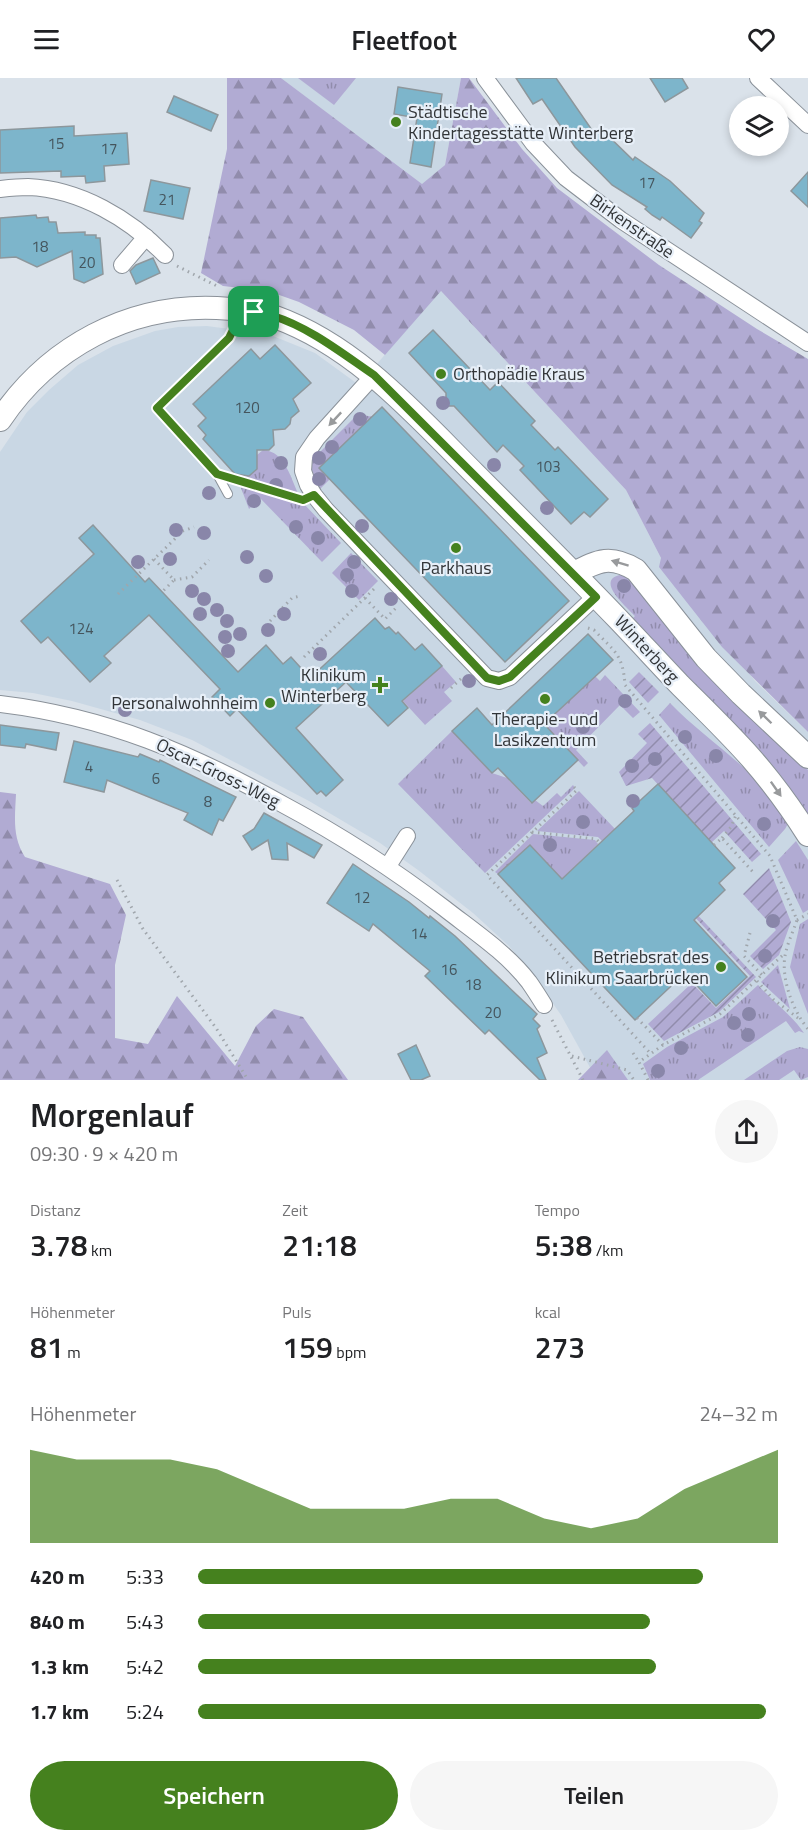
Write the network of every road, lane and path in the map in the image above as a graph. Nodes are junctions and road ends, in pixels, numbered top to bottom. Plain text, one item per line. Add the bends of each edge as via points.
1 (485, 78) edge
2 (758, 78) edge
3 (808, 125) edge
4 (0, 189) edge
5 (146, 237) junction
6 (169, 260) joint
7 (122, 265) dead end
8 (220, 288) dead end
9 (236, 309) junction
10 (808, 343) edge
11 (374, 375) junction
12 (0, 420) edge
13 (217, 474) junction
14 (228, 494) dead end
15 (314, 495) junction
16 (194, 527) dead end
17 (154, 559) junction
18 (208, 560) dead end
19 (574, 573) junction
20 (388, 576) junction
21 (174, 580) junction
22 (162, 592) dead end
23 (118, 594) dead end
24 (300, 596) dead end
25 (596, 597) junction
26 (365, 598) junction
27 (385, 619) dead end
28 (270, 621) dead end
29 (584, 631) dead end
30 (304, 657) dead end
31 (0, 704) edge
32 (808, 757) edge
33 (574, 787) dead end
34 (736, 815) junction
35 (532, 832) junction
36 (808, 835) edge
37 (407, 836) dead end
38 (722, 838) junction
39 (600, 843) dead end
40 (714, 845) dead end
41 (388, 866) junction
42 (753, 872) dead end
43 (117, 879) dead end
44 (808, 914) edge
45 (797, 920) junction
46 (750, 933) dead end
47 (785, 953) junction
48 (763, 976) junction
49 (757, 981) junction
50 (544, 1005) joint
51 (637, 1018) dead end
52 (798, 1018) junction
53 (808, 1029) edge
54 (663, 1045) junction
55 (633, 1053) dead end
56 (651, 1054) junction
57 (572, 1056) junction
58 (639, 1062) junction
59 (248, 1080) edge
60 (583, 1080) edge
61 (634, 1080) edge
62 (648, 1080) edge

1 - 10 street, Birkenstraße via 533,143 575,185 668,252
2 - 3 street
4 - 5 street via 30,187 68,194 109,212
5 - 6 street
5 - 7 street
6 - 8 path
9 - 11 street via 274,317 296,327
9 - 12 street via 168,309 92,335 42,371
9 - 13 lane via 229,338 157,408
11 -> 15 street via 304,457 303,471
11 - 19 street
13 - 14 lane
13 - 15 path via 303,500
15 - 20 street
16 - 17 path via 183,531
17 - 21 path
17 - 23 path
18 - 21 path via 192,577
19 - 25 street, Winterberg
32 -> 19 street, Winterberg via 706,658 636,570 621,561 609,560
20 - 25 street via 487,678 499,681 520,669
20 - 26 path
21 - 22 path
24 - 28 path via 292,598
25 -> 36 street, Winterberg via 752,759
26 - 27 path
26 - 30 path
29 - 34 path via 594,630 619,656 625,685
31 - 41 street, Oscar-Gross-Weg via 80,719 191,756 305,816
33 - 35 path via 577,790
34 - 38 path
34 - 45 path via 770,856
35 - 39 path via 597,838
35 - 56 path via 487,875
37 - 41 street
38 - 40 path
38 - 42 path
41 - 50 street, Oscar-Gross-Weg via 504,957 528,981
43 - 59 path via 143,929 216,1028
44 - 45 path
45 - 47 path
46 - 48 path via 744,956
47 - 48 path
47 - 52 path via 784,970
48 - 49 path
49 - 52 path
49 - 54 path via 720,1014
50 - 57 path
51 - 54 path
52 - 53 path
54 - 56 path
55 - 58 path
56 - 58 path
57 - 60 path
57 - 61 path via 627,1070
58 - 62 path

